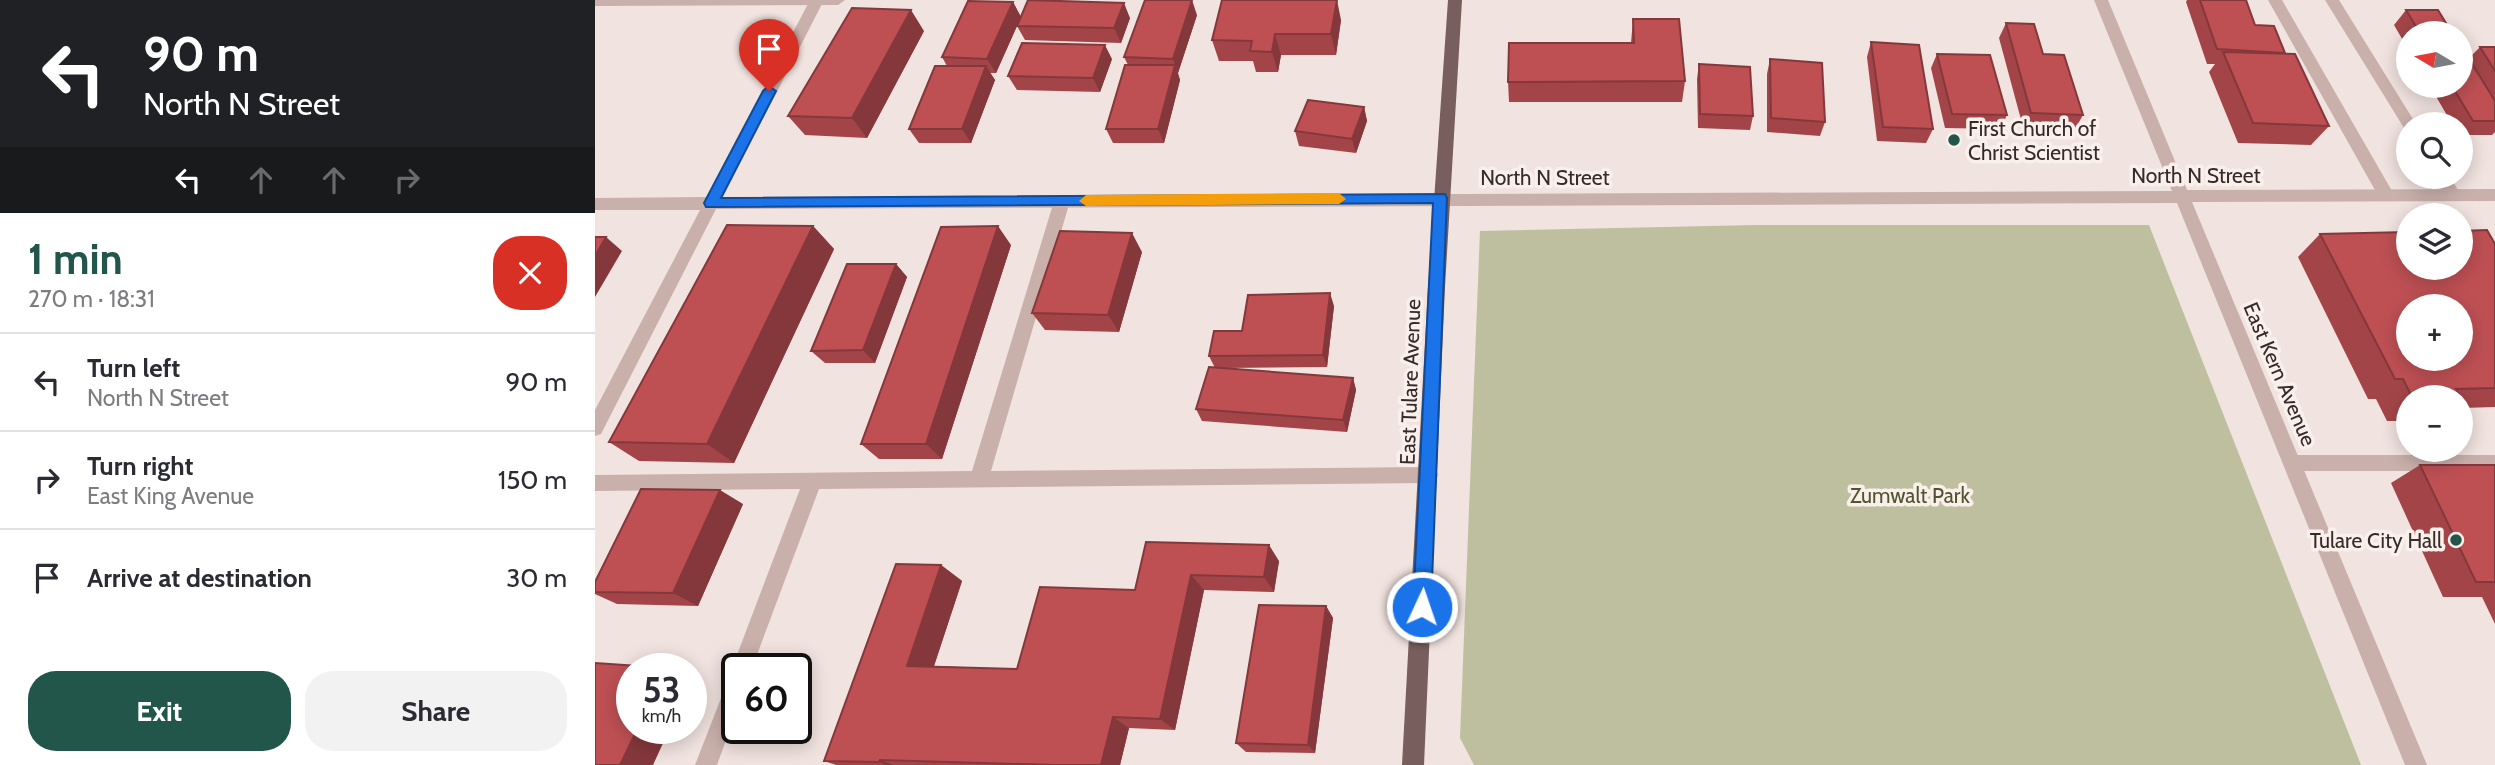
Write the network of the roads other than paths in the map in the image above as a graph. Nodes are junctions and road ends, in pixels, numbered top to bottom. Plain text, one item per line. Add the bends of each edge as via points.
1 (817, 0) edge
2 (838, 0) edge
3 (1455, 0) edge
4 (2101, 0) edge
5 (2275, 0) edge
6 (2332, 0) edge
7 (595, 1) edge
8 (2402, 112) edge
9 (2449, 189) edge
10 (2181, 195) junction
11 (2386, 195) junction
12 (2453, 195) junction
13 (2495, 195) edge
14 (1440, 198) junction
15 (1062, 201) junction
16 (711, 203) junction
17 (595, 204) edge
18 (595, 428) edge
19 (2293, 463) junction
20 (2495, 463) edge
21 (1429, 475) junction
22 (979, 479) junction
23 (813, 480) junction
24 (595, 483) edge
25 (748, 653) edge
26 (721, 725) edge
27 (706, 765) edge
28 (1413, 765) edge
29 (2416, 765) edge

1 - 2 street
1 - 7 street
1 - 16 street
3 - 14 main road, East Tulare Avenue
4 - 10 street, East Kern Avenue
5 - 11 street
6 - 8 street
9 - 12 street
10 - 11 street, North N Street
10 - 14 street, North N Street
10 - 19 street, East Kern Avenue
11 - 12 street, North N Street
12 - 13 street, North N Street
14 - 15 street, North N Street
14 - 21 main road, East Tulare Avenue
15 - 16 street, North N Street
15 - 22 street
16 - 17 street, North N Street
16 - 18 street
19 - 20 street
19 - 29 street, East Kern Avenue
21 - 22 street
21 - 28 main road, East Tulare Avenue
22 - 23 street
23 - 24 street
23 - 25 street
26 - 27 street

